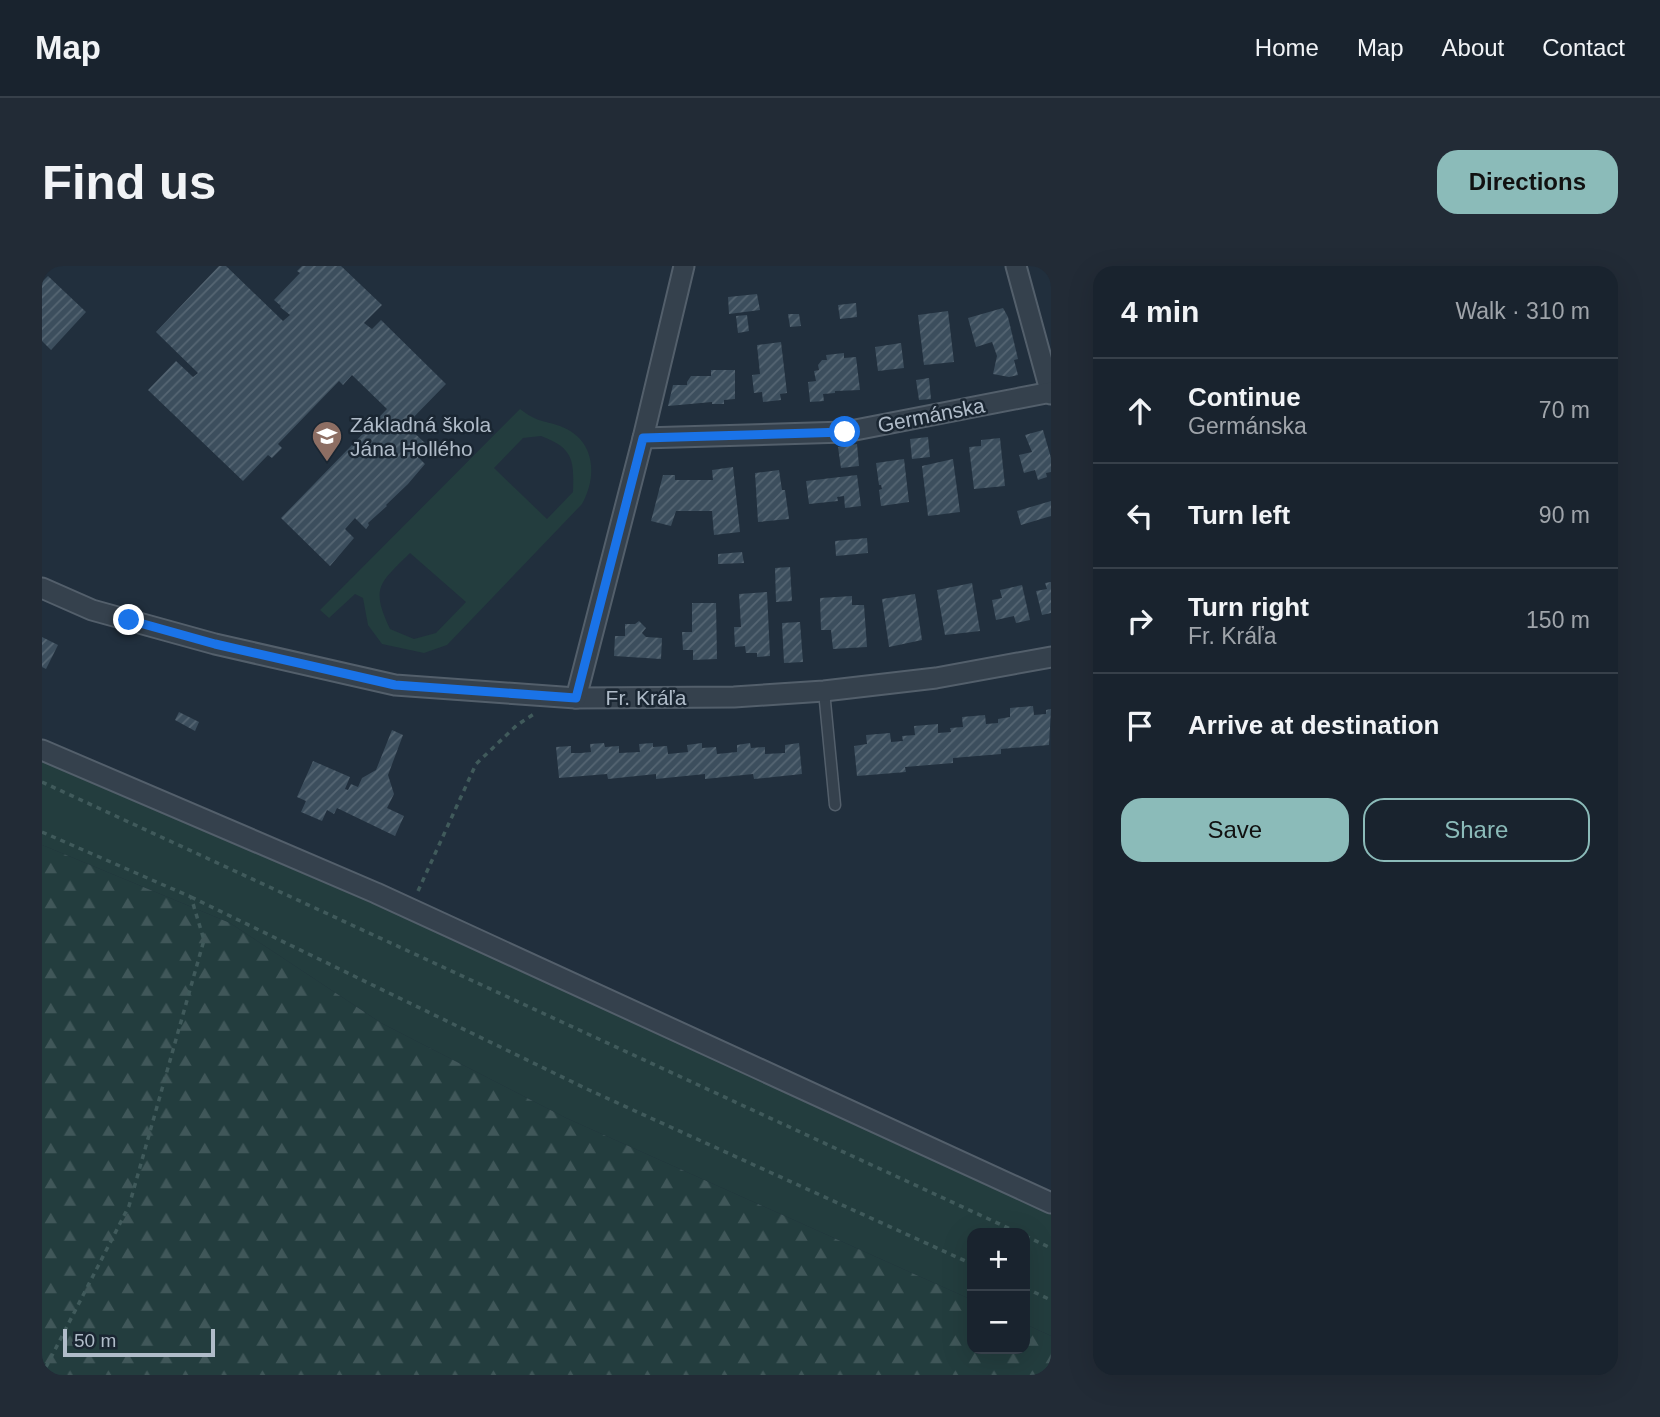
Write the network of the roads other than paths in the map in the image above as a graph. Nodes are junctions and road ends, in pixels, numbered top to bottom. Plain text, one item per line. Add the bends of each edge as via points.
1 (684, 266) edge
2 (1016, 266) edge
3 (1051, 393) edge
4 (643, 438) junction
5 (42, 588) edge
6 (1051, 657) edge
7 (824, 691) junction
8 (576, 698) junction
9 (42, 750) edge
10 (835, 805) dead end
11 (1051, 1203) edge

1 - 4 street
2 - 3 street
3 - 4 street, Germánska via 845,432
4 - 8 street
5 - 8 street, Fr. Kráľa via 92,610 203,641 395,685
6 - 7 street, Fr. Kráľa via 936,678
7 - 8 street, Fr. Kráľa
7 - 10 lane
9 - 11 street via 410,909

